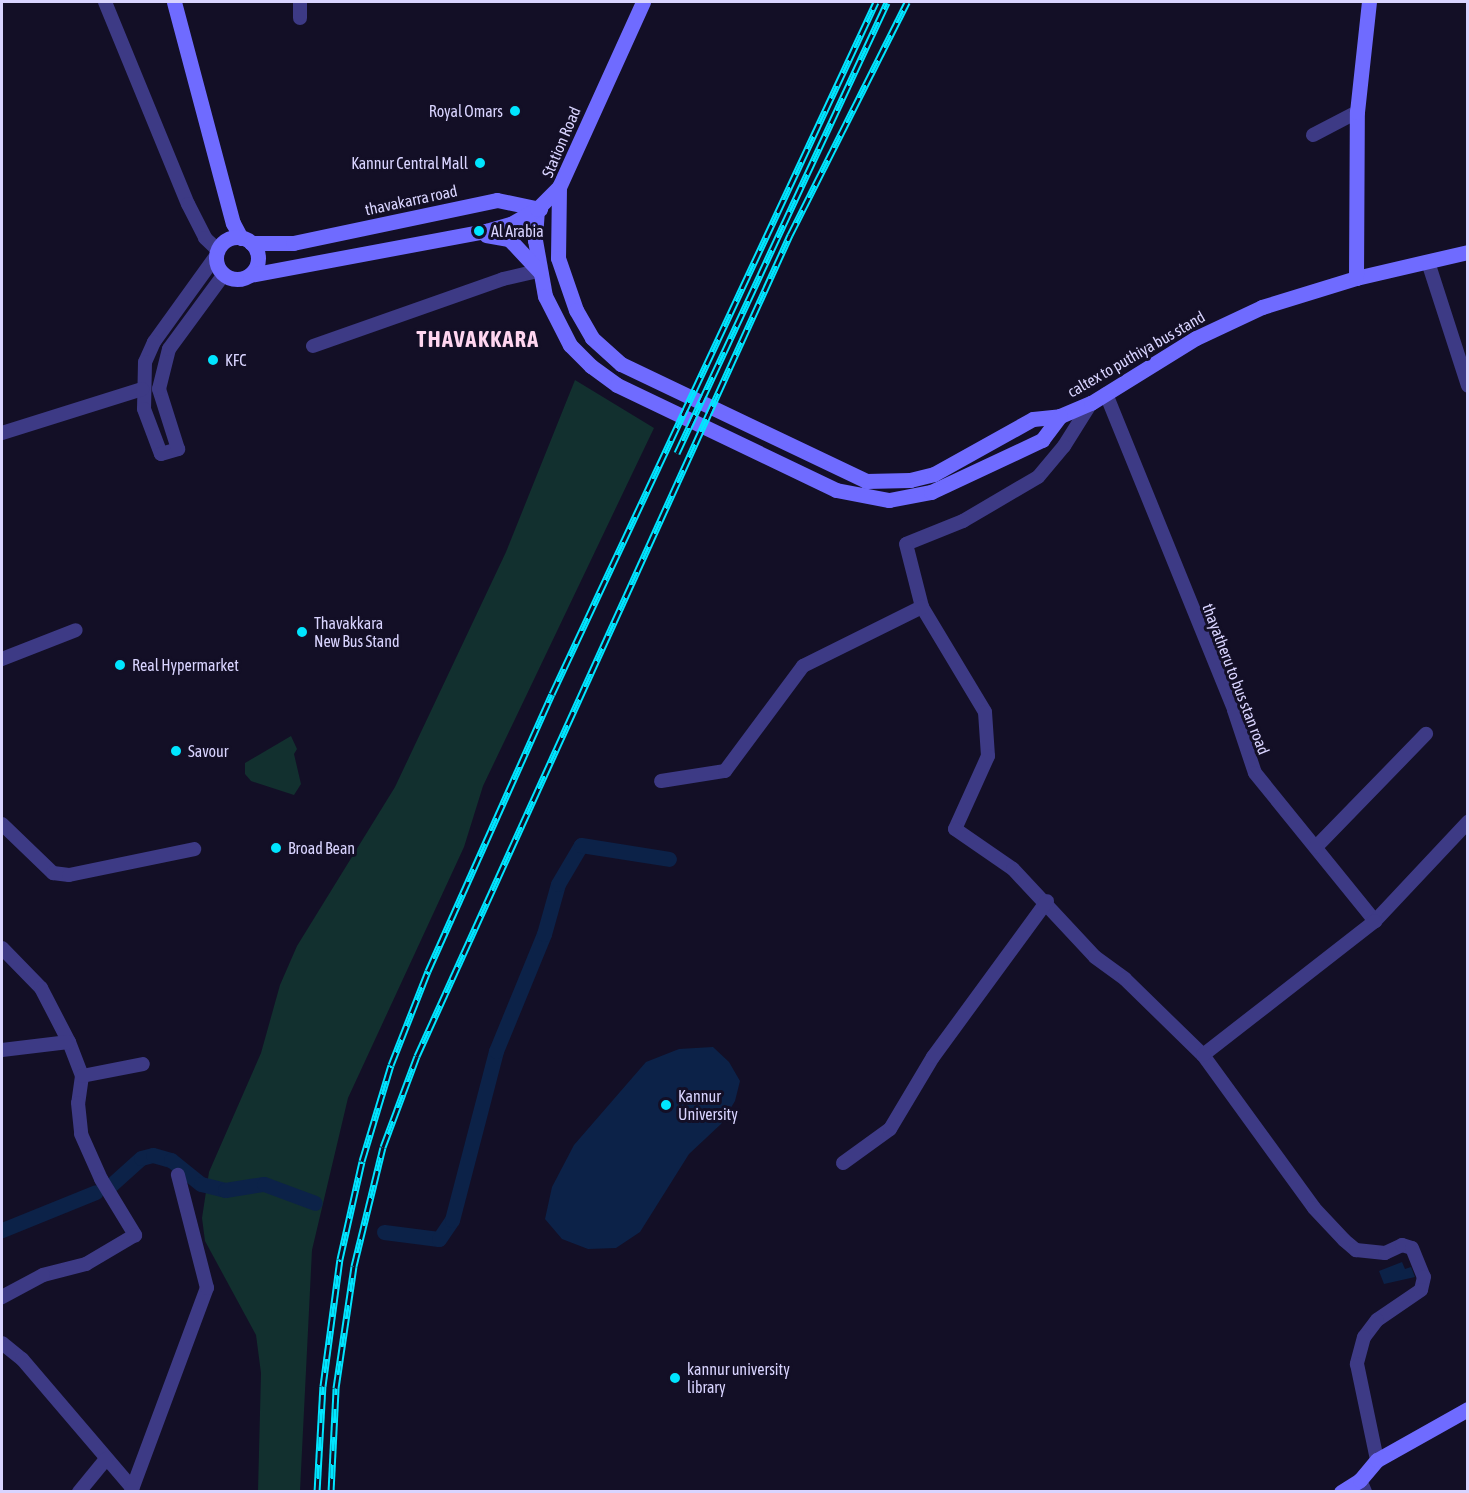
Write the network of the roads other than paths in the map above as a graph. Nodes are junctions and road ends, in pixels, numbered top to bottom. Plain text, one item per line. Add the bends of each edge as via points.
1 (105, 2) edge
2 (174, 2) edge
3 (300, 2) edge
4 (643, 2) edge
5 (1369, 2) edge
6 (300, 18) dead end
7 (1357, 112) junction
8 (1313, 135) dead end
9 (225, 186) junction
10 (559, 187) junction
11 (537, 209) junction
12 (560, 212) junction
13 (460, 237) junction
14 (246, 241) junction
15 (218, 250) junction
16 (1467, 252) edge
17 (1428, 262) junction
18 (539, 271) junction
19 (224, 274) junction
20 (250, 274) junction
21 (1356, 278) junction
22 (313, 346) dead end
23 (1467, 386) edge
24 (142, 389) junction
25 (680, 394) joint
26 (1106, 394) junction
27 (1091, 403) junction
28 (1060, 416) junction
29 (2, 433) edge
30 (922, 607) junction
31 (76, 630) dead end
32 (2, 658) edge
33 (1426, 734) dead end
34 (661, 781) dead end
35 (1467, 822) edge
36 (2, 824) edge
37 (1316, 847) junction
38 (194, 849) dead end
39 (1047, 901) junction
40 (1375, 921) junction
41 (2, 948) edge
42 (69, 1042) junction
43 (2, 1050) edge
44 (1203, 1055) junction
45 (143, 1064) dead end
46 (82, 1076) junction
47 (843, 1163) dead end
48 (178, 1175) dead end
49 (2, 1298) edge
50 (2, 1343) edge
51 (1467, 1409) edge
52 (106, 1459) junction
53 (1377, 1460) junction
54 (1363, 1486) edge
55 (131, 1490) edge
56 (79, 1491) edge
57 (1341, 1491) edge

1 - 15 street via 188,204 205,238
2 - 9 main road
3 - 6 street
4 - 10 main road, Station Road
5 - 7 main road
7 - 8 street
7 - 21 main road
9 - 14 main road via 233,223
9 - 15 main road
10 - 11 main road
10 - 12 main road, Station Road
11 - 12 main road, thavakarra road
11 - 13 main road via 511,224
11 - 14 main road, thavakarra road via 497,200 293,243
11 - 18 main road
12 - 25 main road, Station Road via 558,258 576,310 592,338 621,364
13 - 18 main road via 494,234 509,239
13 - 20 main road
14 - 15 main road
14 - 20 main road via 257,263
15 - 19 main road
15 - 24 street via 154,342 145,362
16 - 17 main road, caltex to puthiya bus stand
17 - 21 main road, caltex to puthiya bus stand
17 - 23 street
18 - 22 street via 503,279
18 - 28 main road via 545,296 570,345 591,366 617,385 836,490 889,500 931,492 1042,440
19 - 20 main road via 237,279
19 - 24 street via 184,324 164,366 159,388 178,449 161,454 144,409
21 - 26 main road, caltex to puthiya bus stand via 1233,320 1132,375
24 - 29 street
25 - 28 main road, caltex to puthiya bus stand via 866,481 896,482 934,474 1033,419
26 - 27 main road, caltex to puthiya bus stand
26 - 37 street, thayatheru to bus stan road via 1234,710 1255,773
27 - 28 main road, caltex to puthiya bus stand
27 - 30 street via 1064,446 1038,477 963,521 906,544
30 - 34 street via 803,666 725,771
30 - 39 street via 985,712 988,756 955,829 1013,869
31 - 32 street
33 - 37 street
35 - 40 street
36 - 38 street via 53,873 69,875
37 - 40 street, thayatheru to bus stan road
39 - 44 street via 1095,957
39 - 47 street via 933,1057 890,1129
40 - 44 street
41 - 42 street via 41,988
42 - 43 street
42 - 46 street
44 - 53 street via 1314,1208 1344,1240 1356,1250 1385,1253 1402,1245 1415,1253 1424,1277 1421,1290 1377,1320 1364,1337 1357,1364
45 - 46 street
46 - 49 street via 78,1103 81,1134 101,1179 135,1234 86,1264 43,1275
48 - 55 street via 207,1288
50 - 52 street via 22,1359
51 - 53 main road
52 - 55 street
52 - 56 street
53 - 54 main road
54 - 57 main road

